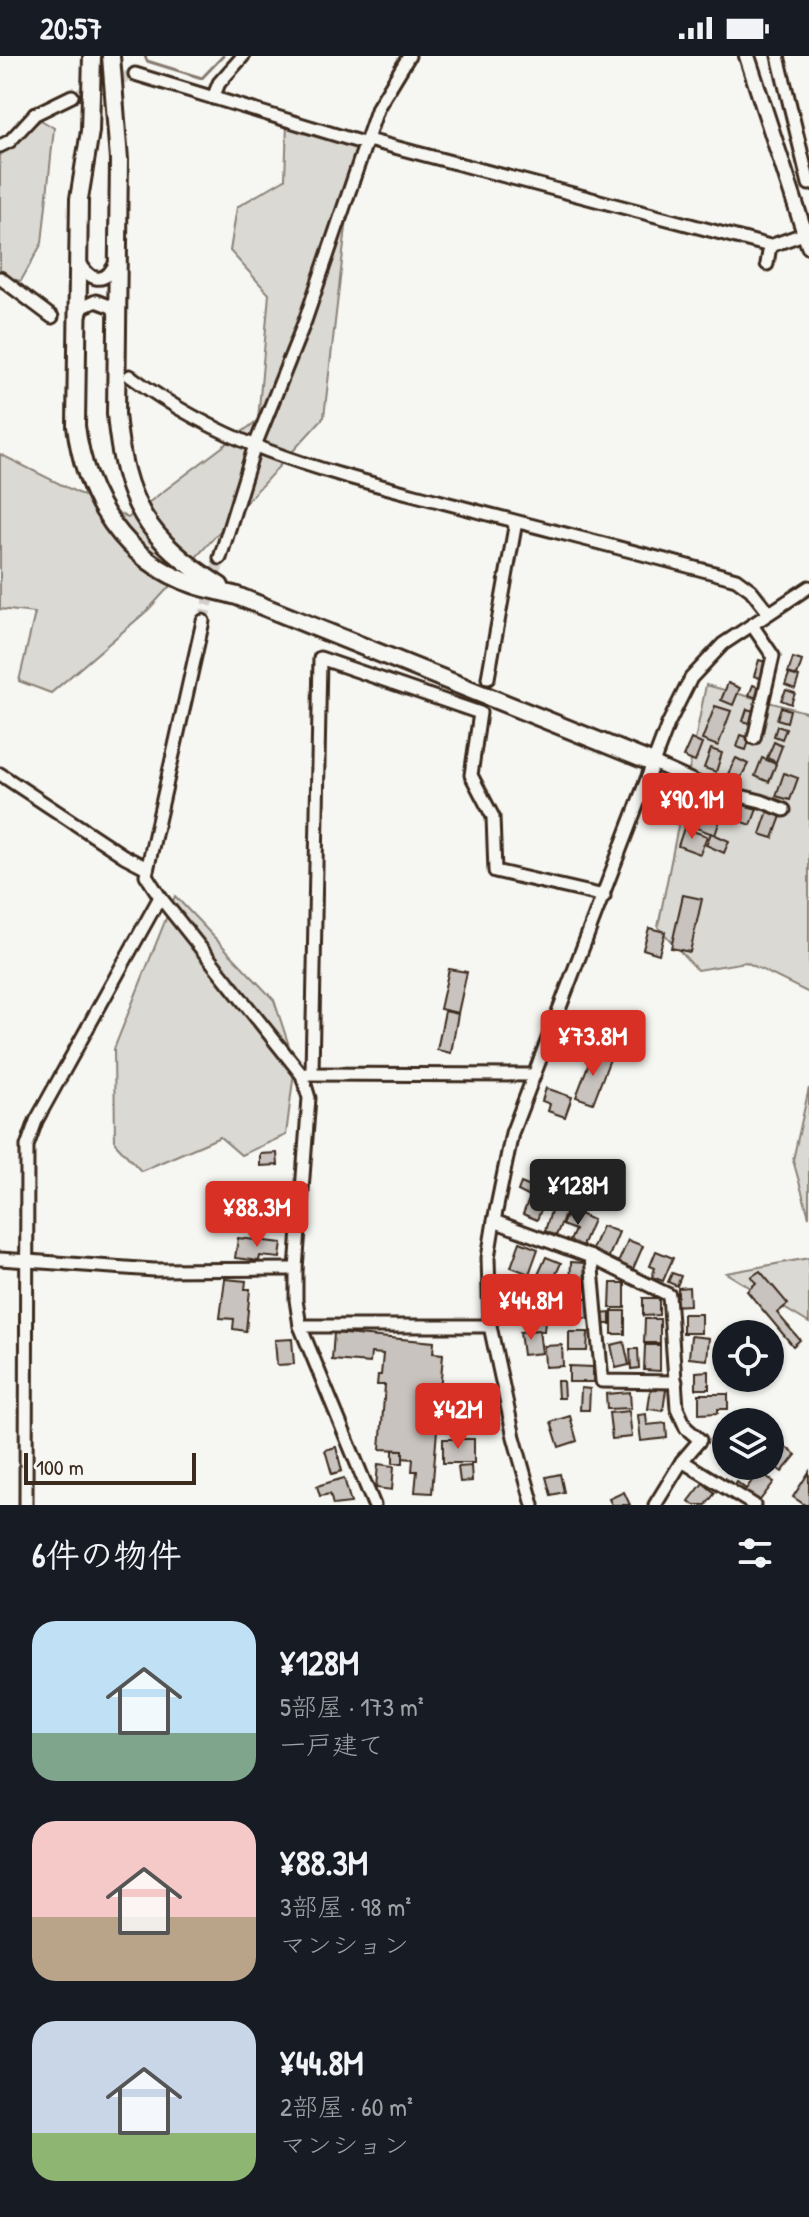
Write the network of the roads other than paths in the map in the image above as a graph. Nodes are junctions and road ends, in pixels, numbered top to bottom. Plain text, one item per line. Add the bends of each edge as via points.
1 (92, 56) edge
2 (111, 56) edge
3 (243, 56) edge
4 (409, 56) edge
5 (747, 56) edge
6 (778, 56) edge
7 (135, 74) tunnel mouth
8 (72, 96) tunnel mouth
9 (213, 98) junction
10 (367, 142) junction
11 (0, 146) edge
12 (809, 184) edge
13 (807, 236) edge
14 (770, 246) junction
15 (78, 256) junction
16 (118, 258) junction
17 (767, 264) dead end
18 (0, 278) edge
19 (117, 316) junction
20 (52, 317) dead end
21 (78, 317) junction
22 (130, 376) dead end
23 (254, 448) junction
24 (513, 521) junction
25 (220, 558) tunnel mouth
26 (809, 587) edge
27 (237, 596) junction
28 (769, 613) junction
29 (203, 621) tunnel mouth
30 (752, 625) junction
31 (488, 678) dead end
32 (754, 738) dead end
33 (653, 763) junction
34 (0, 774) edge
35 (784, 810) dead end
36 (147, 868) junction
37 (604, 896) junction
38 (160, 897) junction
39 (307, 1074) junction
40 (534, 1075) junction
41 (494, 1221) junction
42 (591, 1257) junction
43 (0, 1259) edge
44 (26, 1260) junction
45 (296, 1269) junction
46 (300, 1326) junction
47 (490, 1326) junction
48 (676, 1382) junction
49 (682, 1461) junction
50 (26, 1505) edge
51 (374, 1505) edge
52 (533, 1505) edge
53 (655, 1505) edge
54 (754, 1505) edge

1 - 15 highway
2 - 16 highway via 119,160
3 - 9 street
4 - 10 street via 378,107
5 - 13 main road
6 - 12 street
7 - 9 street
8 - 11 street via 35,114
9 - 10 street
10 - 14 street
10 - 23 street
13 - 14 street
14 - 17 street
15 - 16 street via 85,272 100,278 112,271
15 - 21 highway
16 - 19 highway
18 - 20 street
19 - 21 street via 112,307 96,301 83,307
19 - 27 highway via 116,414 126,479 152,531 174,555
21 - 27 highway via 76,426 80,455 104,512 119,534 150,561 193,584
22 - 23 street via 182,412
23 - 24 street
23 - 25 street
24 - 28 street via 736,579
24 - 31 street
26 - 28 street
27 - 33 highway
28 - 30 street
29 - 36 street
30 - 32 street via 773,656
30 - 33 street via 723,644 691,678
33 - 35 street via 711,789
33 - 37 street
34 - 36 street
36 - 38 street
37 - 39 street via 495,871 493,817 471,775 480,713 320,658
37 - 40 street
38 - 39 street
38 - 44 street via 36,1121 27,1146
39 - 40 street
39 - 45 street
40 - 41 street via 512,1133
41 - 42 street
41 - 47 street via 488,1258
42 - 48 street via 669,1295
42 - 48 street via 602,1381
43 - 44 street
44 - 45 street via 154,1270
44 - 50 street
45 - 46 street
46 - 47 street
46 - 51 street
47 - 52 street
48 - 49 street via 677,1408 686,1428 700,1440
49 - 53 street
49 - 54 street

